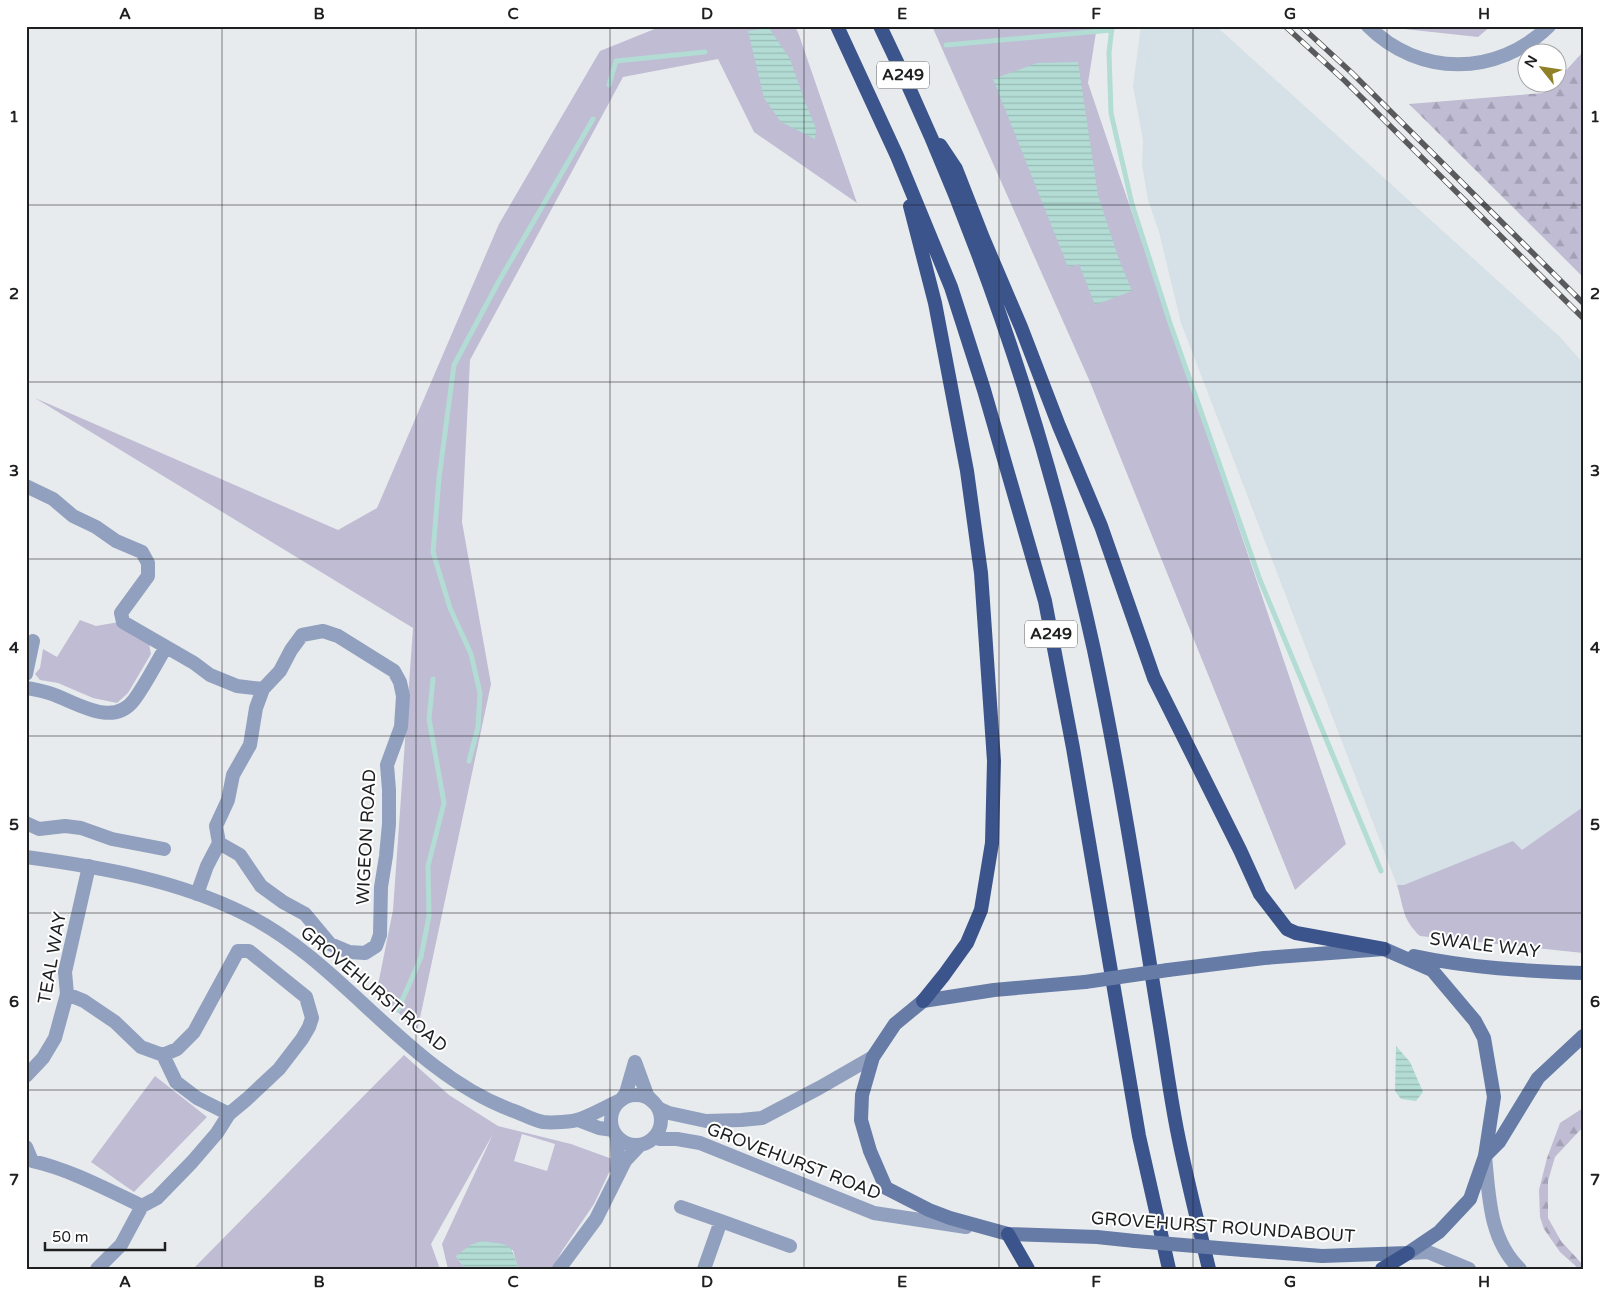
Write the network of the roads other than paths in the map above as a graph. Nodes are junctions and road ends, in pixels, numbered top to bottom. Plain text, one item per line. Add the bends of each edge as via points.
1 (837, 26) edge
2 (880, 26) edge
3 (1368, 26) edge
4 (1549, 26) edge
5 (926, 124) junction
6 (897, 156) junction
7 (26, 486) edge
8 (33, 641) dead end
9 (166, 648) junction
10 (26, 674) edge
11 (26, 688) edge
12 (263, 689) junction
13 (26, 823) edge
14 (219, 843) junction
15 (164, 849) dead end
16 (26, 856) edge
17 (89, 866) junction
18 (197, 894) junction
19 (1384, 949) junction
20 (1583, 973) edge
21 (67, 994) junction
22 (923, 1001) junction
23 (1583, 1036) edge
24 (163, 1055) junction
25 (873, 1057) junction
26 (26, 1076) edge
27 (621, 1100) junction
28 (655, 1105) junction
29 (229, 1114) junction
30 (578, 1120) junction
31 (615, 1134) junction
32 (654, 1137) junction
33 (640, 1145) junction
34 (26, 1147) edge
35 (1485, 1156) junction
36 (29, 1165) edge
37 (615, 1179) junction
38 (142, 1206) junction
39 (681, 1208) dead end
40 (721, 1221) junction
41 (1008, 1234) junction
42 (790, 1246) dead end
43 (1408, 1253) junction
44 (97, 1269) edge
45 (559, 1269) edge
46 (704, 1269) edge
47 (1028, 1269) edge
48 (1169, 1269) edge
49 (1209, 1269) edge
50 (1382, 1269) edge
51 (1469, 1269) edge
52 (1520, 1269) edge

1 - 6 highway, A249
2 - 5 highway, A249
3 - 4 street via 1389,45 1411,56 1464,65 1495,60 1524,46
5 - 19 highway, A249 via 956,169 1101,526 1154,678 1260,894 1288,929 1296,933
5 - 49 highway, A249 via 1018,368 1078,578 1116,767 1177,1130
6 - 22 highway, A249 via 935,303 967,471 981,573 994,761 992,843 981,910 967,943
6 - 48 highway, A249 via 951,287 1045,601 1138,1136
7 - 9 street via 116,541 142,552 148,563 148,576 121,613 123,622
8 - 10 street
9 - 11 street via 133,702 121,712 111,714 92,710 50,693
9 - 12 street via 210,675 238,686
12 - 14 street via 250,744 233,775 228,800 216,826
12 - 14 street, WIGEON ROAD via 280,671 302,635 323,632 338,636 380,661 394,671 400,682 403,696 401,726 387,765 389,824 381,887 380,934 376,946 365,953 349,952 330,944 305,914 261,886 240,855
13 - 15 street via 39,828 80,828 112,839
14 - 18 street
16 - 17 street, GROVEHURST ROAD
17 - 18 street, GROVEHURST ROAD
17 - 21 street, TEAL WAY via 65,972
18 - 30 street, GROVEHURST ROAD via 245,914 284,937 328,971 422,1056 464,1086 497,1104 542,1122
19 - 20 main road, SWALE WAY via 1437,961 1527,971
19 - 22 main road, bridge via 1264,958
19 - 35 main road via 1432,970 1475,1021 1484,1038 1494,1097
21 - 24 street via 84,1000 116,1022 141,1047
21 - 26 street, TEAL WAY via 55,1038 43,1058
22 - 25 main road, GROVEHURST ROUNDABOUT via 895,1024
23 - 35 main road via 1538,1078 1499,1142
24 - 29 street via 176,1082 197,1098
24 - 29 street via 177,1049 194,1032 238,951 249,952 306,997 312,1018 302,1039 279,1069
25 - 28 street, GROVEHURST ROAD via 762,1118 706,1121 669,1113
25 - 41 main road, GROVEHURST ROUNDABOUT via 862,1095 861,1120 886,1188 950,1218
27 - 28 street via 629,1096 645,1097
27 - 28 street via 635,1062 647,1094
27 - 30 street, GROVEHURST ROAD
27 - 31 street via 612,1114
28 - 32 street via 661,1125
29 - 38 street via 218,1133 192,1162 157,1198
30 - 31 street, GROVEHURST ROAD
31 - 33 street via 624,1142
31 - 37 street via 618,1160
32 - 33 street
32 - 41 street, GROVEHURST ROAD via 700,1143 874,1213
33 - 37 street via 625,1161
34 - 36 street
35 - 43 main road via 1470,1199 1439,1232
35 - 52 street via 1496,1231 1510,1260
36 - 38 street via 46,1164
37 - 45 street via 596,1219
38 - 44 street via 121,1245
39 - 40 street
40 - 42 street
40 - 46 street
41 - 43 main road, GROVEHURST ROUNDABOUT, bridge via 1135,1240 1322,1256
41 - 47 highway
43 - 50 highway
43 - 51 street via 1428,1252

